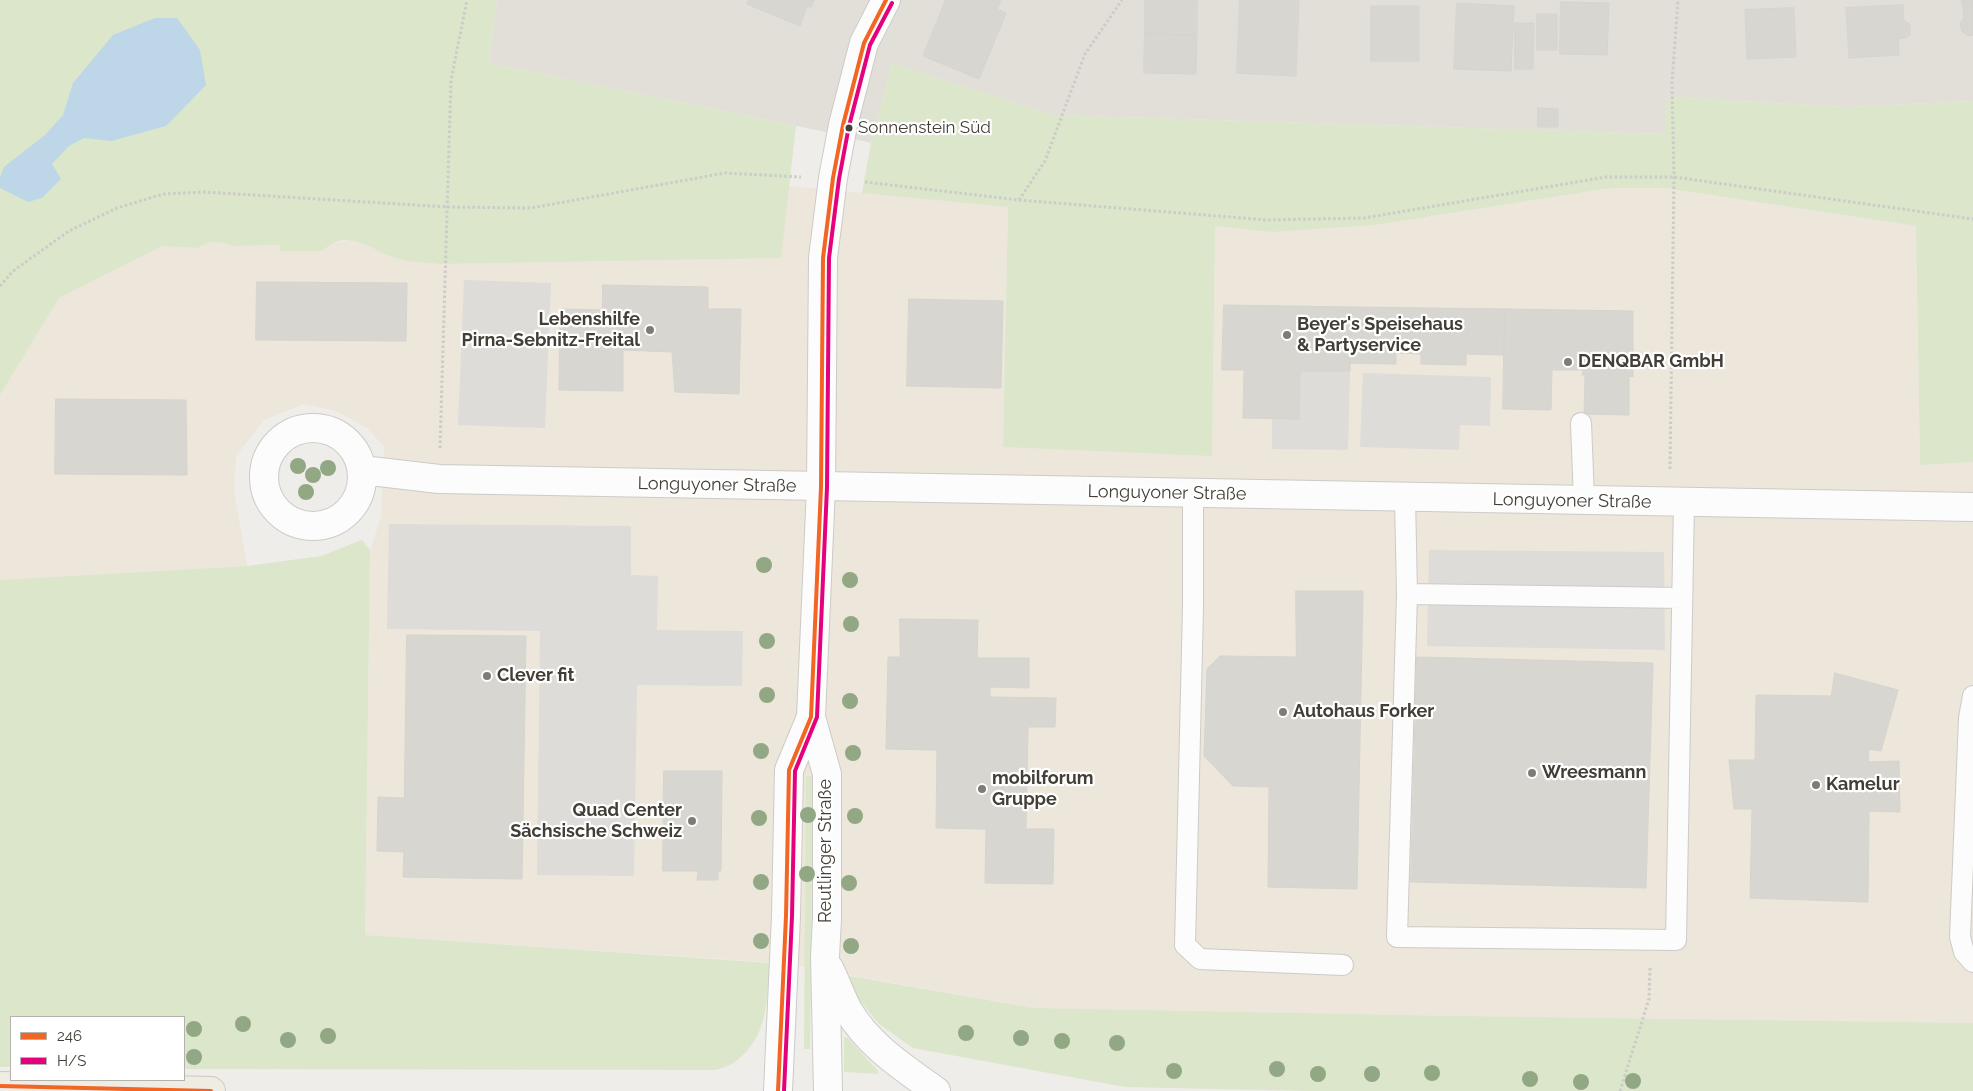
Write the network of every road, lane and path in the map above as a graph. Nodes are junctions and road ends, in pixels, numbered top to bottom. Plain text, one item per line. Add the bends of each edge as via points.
1 (467, 0) edge
2 (886, 0) edge
3 (1122, 0) edge
4 (1678, 0) edge
5 (1674, 176) junction
6 (833, 178) junction
7 (1019, 200) junction
8 (448, 207) junction
9 (1973, 219) edge
10 (0, 286) edge
11 (1580, 423) dead end
12 (362, 470) dead end
13 (440, 479) junction
14 (820, 487) junction
15 (1193, 494) junction
16 (1405, 498) junction
17 (1584, 500) junction
18 (1677, 503) junction
19 (1973, 507) edge
20 (1407, 594) junction
21 (1682, 598) junction
22 (1973, 696) edge
23 (812, 717) junction
24 (1651, 939) junction
25 (824, 957) junction
26 (1973, 962) edge
27 (1343, 965) dead end
28 (0, 1086) edge
29 (211, 1091) edge
30 (778, 1091) edge
31 (828, 1091) edge
32 (936, 1091) edge
33 (1620, 1091) edge

1 - 8 path via 451,80
2 - 6 street, Reutlinger Straße via 864,43 842,125
3 - 7 path via 1085,54 1045,161
4 - 5 path via 1672,83
5 - 7 path via 1606,177 1364,218 1267,220
5 - 9 path
5 - 18 path
6 - 7 path
6 - 8 path via 725,173 531,208
6 - 14 street, Reutlinger Straße via 824,258
8 - 10 path via 204,192 163,194 117,208 69,230 13,271
8 - 13 path
11 - 17 lane
12 - 13 street, Longuyoner Straße
13 - 14 street, Longuyoner Straße
14 - 15 street, Longuyoner Straße
14 - 23 street, Reutlinger Straße
15 - 16 street, Longuyoner Straße
15 - 27 lane via 1185,945 1200,959
16 - 17 street, Longuyoner Straße
16 - 20 lane
17 - 18 street, Longuyoner Straße
18 - 19 street, Longuyoner Straße
18 - 21 lane
20 - 21 lane
20 - 24 lane via 1397,936
21 - 24 lane via 1676,940
22 - 26 lane via 1969,718 1960,938 1964,952
23 - 25 street, Reutlinger Straße via 827,774
23 - 30 street, Reutlinger Straße via 789,770
24 - 33 path via 1649,999
25 - 31 street, Reutlinger Straße
25 - 32 street, Reutlinger Straße via 849,1011 869,1037
28 - 29 main road

